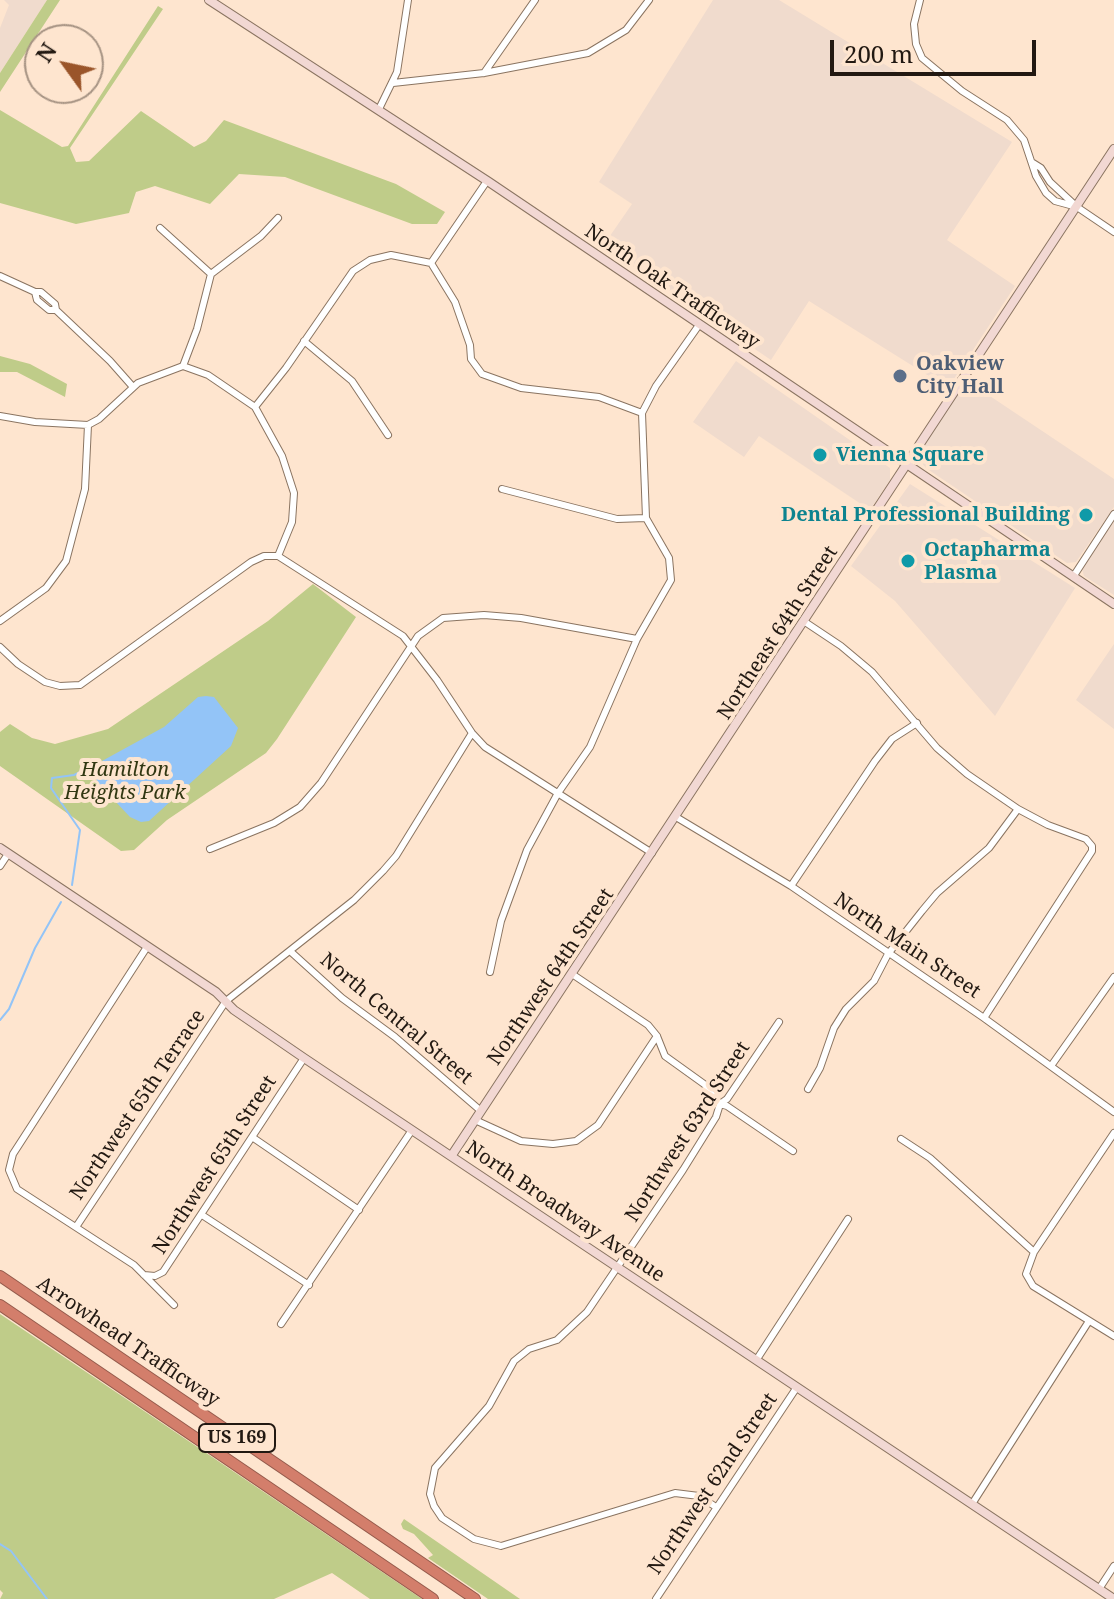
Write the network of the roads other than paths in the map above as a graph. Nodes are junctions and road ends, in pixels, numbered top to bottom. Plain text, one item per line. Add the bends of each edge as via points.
1 (209, 0) edge
2 (408, 0) edge
3 (535, 0) edge
4 (649, 0) edge
5 (920, 0) edge
6 (484, 73) junction
7 (393, 83) junction
8 (379, 109) junction
9 (1114, 149) edge
10 (487, 181) junction
11 (1077, 207) junction
12 (278, 218) dead end
13 (160, 228) dead end
14 (1114, 232) edge
15 (431, 263) junction
16 (211, 274) junction
17 (0, 276) edge
18 (699, 325) junction
19 (304, 341) junction
20 (183, 366) junction
21 (133, 387) junction
22 (255, 407) junction
23 (642, 413) junction
24 (0, 416) edge
25 (88, 425) junction
26 (388, 435) dead end
27 (907, 466) junction
28 (502, 489) dead end
29 (1114, 514) edge
30 (646, 518) junction
31 (278, 556) junction
32 (1073, 577) junction
33 (1114, 604) edge
34 (0, 621) edge
35 (805, 622) junction
36 (637, 639) junction
37 (411, 646) junction
38 (0, 647) edge
39 (917, 723) junction
40 (472, 733) junction
41 (558, 793) junction
42 (1018, 809) junction
43 (676, 817) junction
44 (210, 849) dead end
45 (4, 851) edge
46 (652, 853) junction
47 (0, 866) edge
48 (791, 886) junction
49 (147, 947) junction
50 (290, 951) junction
51 (888, 954) junction
52 (490, 972) dead end
53 (572, 974) junction
54 (1114, 977) edge
55 (226, 1001) junction
56 (984, 1018) junction
57 (779, 1022) dead end
58 (657, 1036) junction
59 (304, 1058) junction
60 (1051, 1066) junction
61 (808, 1089) dead end
62 (720, 1104) junction
63 (481, 1111) junction
64 (1114, 1112) edge
65 (475, 1120) junction
66 (412, 1130) junction
67 (1114, 1133) edge
68 (252, 1137) junction
69 (901, 1139) dead end
70 (793, 1151) dead end
71 (452, 1155) junction
72 (359, 1210) junction
73 (202, 1215) junction
74 (848, 1219) dead end
75 (76, 1227) junction
76 (1034, 1252) junction
77 (616, 1267) junction
78 (144, 1275) junction
79 (0, 1276) edge
80 (309, 1285) junction
81 (0, 1305) edge
82 (174, 1305) dead end
83 (1089, 1321) junction
84 (281, 1324) dead end
85 (1114, 1336) edge
86 (757, 1359) junction
87 (797, 1387) junction
88 (972, 1504) junction
89 (716, 1507) junction
90 (1114, 1566) edge
91 (1099, 1589) junction
92 (433, 1599) edge
93 (475, 1599) edge
94 (656, 1599) edge
95 (1114, 1599) edge

1 - 8 street, North Oak Trafficway
2 - 7 street
3 - 6 street
4 - 6 street via 626,30 588,53
5 - 11 street via 915,16 922,58 1007,120 1024,140 1046,193
6 - 7 street
7 - 8 street
8 - 10 street, North Oak Trafficway
9 - 11 street, Northeast 64th Street
10 - 15 street
10 - 18 street, North Oak Trafficway
11 - 14 street
11 - 27 street, Northeast 64th Street
12 - 16 street
13 - 16 street
15 - 19 street via 391,255 361,265
15 - 23 street via 455,302 471,359 482,374 521,388 599,397
16 - 20 street
17 - 21 street via 41,292
18 - 23 street
18 - 27 street, North Oak Trafficway
19 - 22 street
19 - 26 street via 352,381
20 - 21 street
20 - 22 street via 208,375
21 - 25 street
22 - 31 street via 282,456 294,493 292,522
23 - 30 street
24 - 25 street
25 - 34 street via 85,489 66,561 46,588
27 - 32 street, North Oak Trafficway
27 - 35 street, Northeast 64th Street
28 - 30 street via 617,519
29 - 32 street
30 - 36 street via 672,571
31 - 37 street via 386,623
31 - 38 street via 251,562 80,685 45,682
32 - 33 street, North Oak Trafficway
35 - 39 street via 857,658
35 - 43 street, Northeast 64th Street
36 - 37 street via 484,615 443,618
36 - 41 street via 590,747
37 - 40 street
37 - 44 street via 300,807
39 - 42 street via 954,764
39 - 48 street via 883,750
40 - 41 street via 485,747
40 - 50 street via 396,856 354,900
41 - 46 street
41 - 52 street via 518,871
42 - 51 street via 989,848 937,893
42 - 56 street via 1090,842 1092,851
43 - 46 street, Northwest 64th Street
43 - 48 street, North Main Street
45 - 47 street
45 - 49 street, North Broadway Avenue
46 - 53 street, Northwest 64th Street
48 - 51 street, North Main Street
49 - 55 street, North Broadway Avenue
49 - 75 street via 13,1154 9,1170 17,1189
50 - 55 street
50 - 63 street, North Central Street
51 - 56 street, North Main Street
51 - 61 street via 874,981 840,1018
53 - 58 street
53 - 63 street, Northwest 64th Street
54 - 60 street
55 - 59 street, North Broadway Avenue
55 - 75 street, Northwest 65th Terrace
56 - 60 street, North Main Street
57 - 62 street, Northwest 63rd Street
58 - 62 street via 665,1056 704,1084
58 - 65 street via 598,1125 576,1141 521,1141
59 - 66 street, North Broadway Avenue
59 - 68 street, Northwest 65th Street
60 - 64 street, North Main Street
62 - 70 street
62 - 77 street, Northwest 63rd Street
63 - 65 street, Northwest 64th Street
65 - 71 street, Northwest 64th Street
66 - 71 street, North Broadway Avenue
66 - 72 street
67 - 76 street
68 - 72 street
68 - 73 street, Northwest 65th Street
69 - 76 street via 930,1158
71 - 77 street, North Broadway Avenue
72 - 80 street
73 - 78 street, Northwest 65th Street via 163,1272
73 - 80 street
74 - 86 street
75 - 78 street
76 - 83 street via 1026,1274 1029,1283
77 - 86 street, North Broadway Avenue
77 - 89 street, Northwest 63rd Street via 571,1329 517,1358 489,1406 435,1468 430,1494 436,1511 474,1539 510,1545 675,1493 699,1496
78 - 82 street
79 - 93 highway, Arrowhead Trafficway / US 169
80 - 84 street
81 - 92 highway, Arrowhead Trafficway / US 169
83 - 85 street
83 - 88 street
86 - 87 street, North Broadway Avenue
87 - 88 street, North Broadway Avenue
87 - 89 street, Northwest 62nd Street
88 - 91 street, North Broadway Avenue
89 - 94 street, Northwest 62nd Street
90 - 91 street
91 - 95 street, North Broadway Avenue

